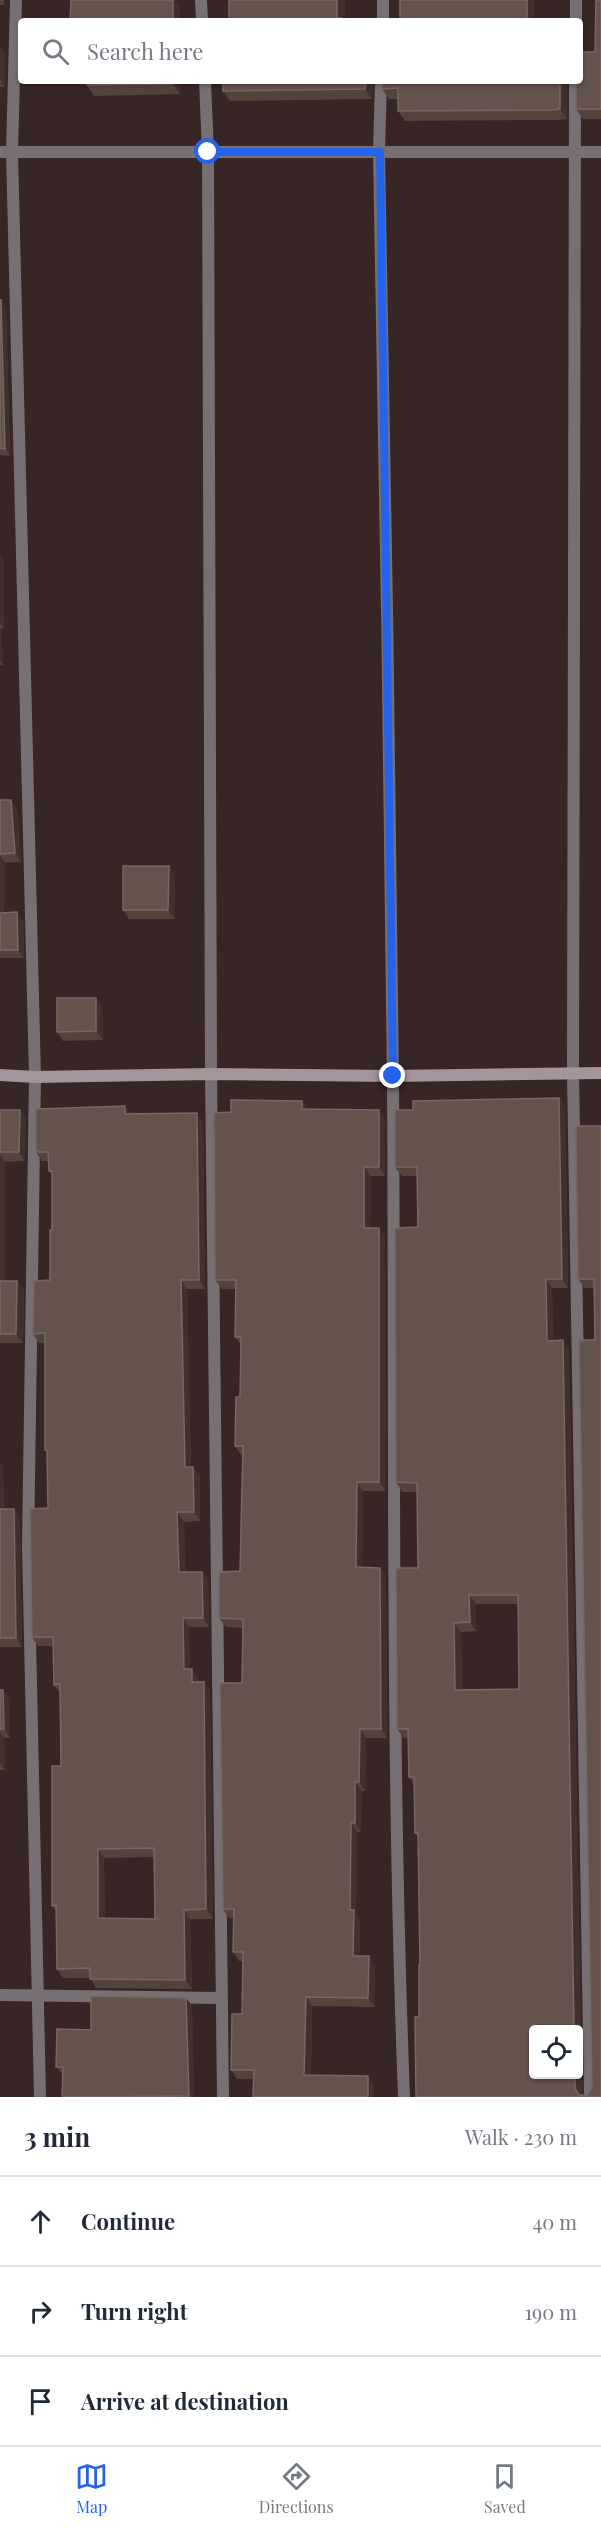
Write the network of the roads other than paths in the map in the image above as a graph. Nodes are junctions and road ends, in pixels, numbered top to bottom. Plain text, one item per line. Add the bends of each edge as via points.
1 (16, 0) edge
2 (201, 0) edge
3 (383, 0) edge
4 (576, 0) edge
5 (202, 18) edge
6 (383, 18) edge
7 (576, 18) edge
8 (205, 84) edge
9 (381, 84) edge
10 (575, 84) edge
11 (6, 152) edge
12 (208, 152) junction
13 (380, 152) junction
14 (575, 152) junction
15 (601, 152) edge
16 (573, 1072) junction
17 (601, 1073) edge
18 (211, 1074) junction
19 (0, 1075) edge
20 (393, 1076) junction
21 (35, 1077) junction
22 (0, 1995) edge
23 (37, 1995) junction
24 (221, 1998) junction
25 (40, 2097) edge
26 (223, 2097) edge
27 (404, 2097) edge
28 (590, 2097) edge

1 - 11 street
2 - 5 street
3 - 6 street
4 - 7 street
8 - 12 street
9 - 13 street
10 - 14 street
11 - 12 street
11 - 21 street
12 - 13 street
12 - 18 street
13 - 14 street
13 - 20 street
14 - 15 street
14 - 16 street
16 - 17 street
16 - 20 street
16 - 28 street
18 - 20 street
18 - 21 street
18 - 24 street
19 - 21 street
20 - 27 street via 394,1698
21 - 23 street via 28,1546
22 - 23 street
23 - 24 street
23 - 25 street
24 - 26 street

